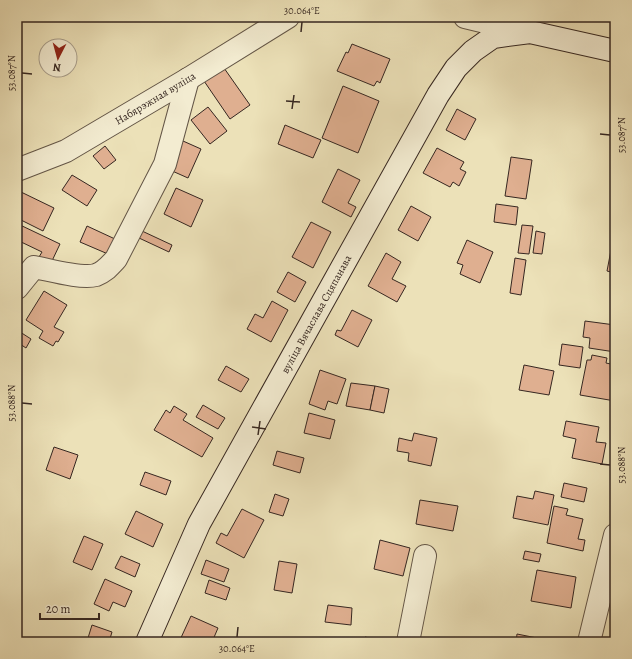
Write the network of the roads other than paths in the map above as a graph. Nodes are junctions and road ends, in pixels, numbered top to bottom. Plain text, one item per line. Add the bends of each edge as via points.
1 (288, 17) edge
2 (466, 17) edge
3 (530, 32) junction
4 (615, 51) edge
5 (188, 79) junction
6 (17, 170) edge
7 (17, 288) edge
8 (615, 535) edge
9 (425, 556) dead end
10 (147, 642) edge
11 (408, 642) edge
12 (589, 642) edge

1 - 5 street, Набярэжная вуліца
2 - 3 street
3 - 4 street
3 - 10 street, вуліца Вячаслава Сцяпанава via 493,37 473,51 456,68 438,95 199,524
5 - 6 street, Набярэжная вуліца via 66,151
5 - 7 street via 165,164 116,259 104,271 90,276 34,267
8 - 12 street
9 - 11 street

